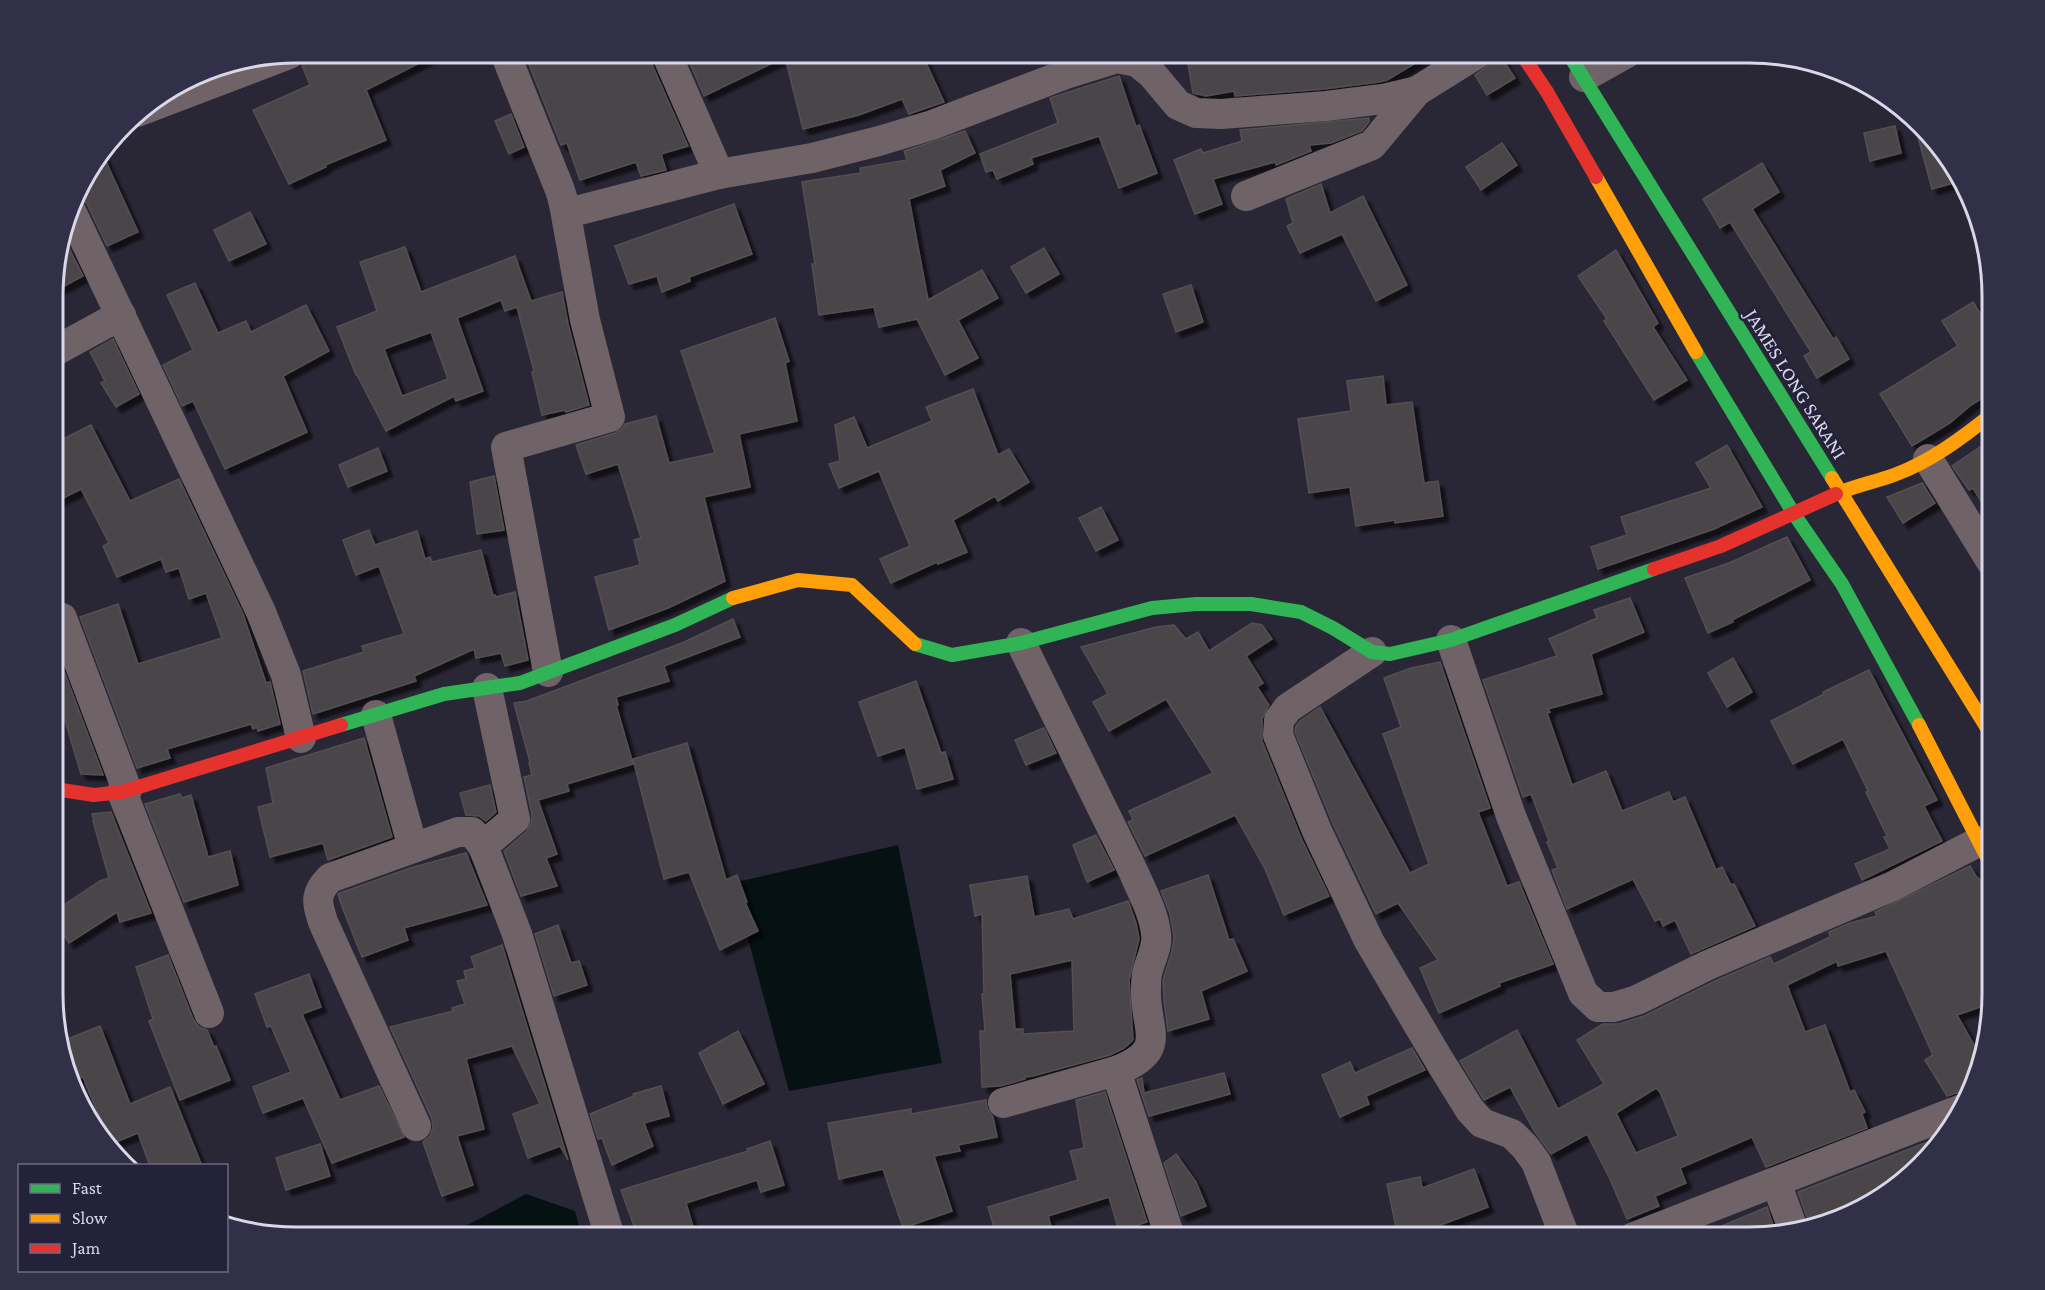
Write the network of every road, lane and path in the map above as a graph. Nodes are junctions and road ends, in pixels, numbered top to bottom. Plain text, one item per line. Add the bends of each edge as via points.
1 (510, 63) edge
2 (671, 63) edge
3 (1101, 63) edge
4 (1138, 63) edge
5 (1461, 63) edge
6 (1528, 63) edge
7 (1576, 65) edge
8 (1417, 91) junction
9 (719, 174) junction
10 (1246, 196) dead end
11 (564, 204) junction
12 (75, 220) edge
13 (121, 315) junction
14 (63, 347) edge
15 (1982, 422) edge
16 (1928, 459) junction
17 (1841, 492) junction
18 (1794, 514) junction
19 (1982, 547) edge
20 (63, 621) edge
21 (1451, 640) junction
22 (1021, 643) junction
23 (1372, 652) junction
24 (548, 672) junction
25 (487, 688) junction
26 (376, 715) junction
27 (1982, 720) edge
28 (301, 738) junction
29 (63, 790) edge
30 (124, 791) junction
31 (483, 846) junction
32 (1982, 846) edge
33 (413, 848) junction
34 (1982, 855) edge
35 (209, 1013) dead end
36 (1116, 1071) junction
37 (1003, 1103) dead end
38 (1949, 1114) edge
39 (416, 1125) dead end
40 (1776, 1182) junction
41 (1790, 1224) edge
42 (607, 1227) edge
43 (1167, 1227) edge
44 (1562, 1227) edge
45 (1660, 1227) edge

1 - 11 street
2 - 9 street
3 - 9 street via 879,141 812,158
4 - 8 street via 1178,105 1196,113 1326,106
5 - 8 street
6 - 18 street
7 - 17 street, JAMES LONG SARANI
8 - 10 street via 1372,144
9 - 11 street via 568,213
11 - 24 street via 585,320 610,417 506,447
12 - 13 street
13 - 14 street
13 - 28 street via 261,612 286,675
15 - 16 street
16 - 17 street via 1895,475
16 - 19 street
17 - 18 street
17 - 27 street, JAMES LONG SARANI
18 - 21 street via 1721,546
18 - 32 street via 1842,584
20 - 30 street
21 - 23 street via 1390,654
21 - 34 street via 1511,816 1583,993 1598,1007 1637,1000 1708,965 1893,886
22 - 23 street via 1152,608 1251,604 1301,612
22 - 24 street via 952,655 917,646 852,585 798,580 735,597 675,625
22 - 36 street via 1134,873 1157,935 1146,992 1152,1038 1146,1053
23 - 44 street via 1288,708 1278,720 1278,735 1317,831 1369,941 1470,1110 1482,1123 1512,1134 1536,1162
24 - 25 street via 520,683
25 - 26 street via 444,694
25 - 31 street via 515,819
26 - 28 street
26 - 33 street
28 - 30 street
29 - 30 street via 94,795
30 - 35 street
31 - 33 street via 472,832 458,832
31 - 42 street via 517,934
33 - 39 street via 330,878 320,888 318,903 323,922
36 - 37 street
36 - 43 street
38 - 40 street
40 - 41 street
40 - 45 street

